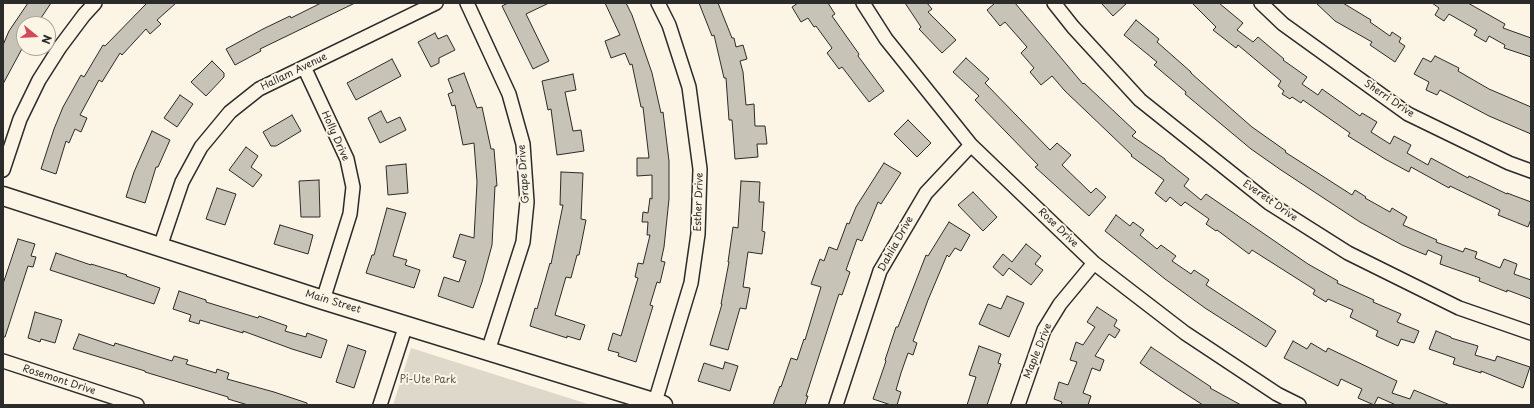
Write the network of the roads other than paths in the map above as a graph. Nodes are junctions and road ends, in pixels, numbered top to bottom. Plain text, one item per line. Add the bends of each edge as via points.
1 (95, 3) edge
2 (436, 3) edge
3 (467, 3) edge
4 (658, 3) edge
5 (863, 3) edge
6 (1054, 3) edge
7 (1261, 3) edge
8 (304, 67) junction
9 (970, 145) junction
10 (3, 170) edge
11 (1531, 171) edge
12 (3, 196) edge
13 (160, 247) junction
14 (1094, 263) junction
15 (323, 300) junction
16 (406, 325) junction
17 (1531, 334) edge
18 (488, 351) junction
19 (3, 361) edge
20 (659, 404) edge
21 (137, 405) edge
22 (380, 405) edge
23 (836, 405) edge
24 (1018, 405) edge
25 (1299, 405) edge

1 - 10 street via 60,47 39,80 20,119
2 - 8 street, Hallam Avenue
3 - 18 street, Grape Drive via 509,94 523,144 527,202 523,242
4 - 20 street, Esther Drive via 669,25 689,87 700,169 698,234 691,283
5 - 9 street, Rose Drive via 886,40
6 - 17 street, Everett Drive via 1140,100 1269,203 1348,252 1460,308
7 - 11 street, Sherri Drive via 1283,24 1408,114
8 - 13 street, Hallam Avenue via 259,89 230,112 201,147 182,182
8 - 15 street, Holly Drive via 347,159 353,187 350,214
9 - 14 street, Rose Drive
9 - 23 street, Dahlia Drive via 926,193 880,271
12 - 13 main road, Main Street
13 - 15 main road, Main Street
14 - 24 street, Maple Drive via 1060,304 1044,330
14 - 25 street, Rose Drive via 1185,333 1277,394
15 - 16 main road, Main Street
16 - 18 main road, Main Street
16 - 22 street
18 - 20 main road, Main Street
19 - 21 street, Rosemont Drive

